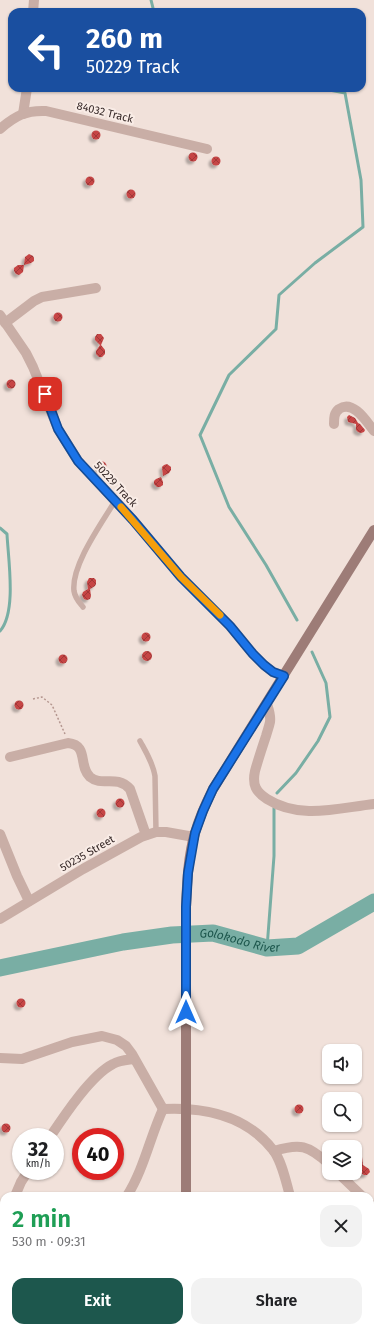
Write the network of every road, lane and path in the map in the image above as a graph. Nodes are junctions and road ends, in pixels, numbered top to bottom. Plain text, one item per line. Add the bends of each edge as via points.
1 (26, 92) edge
2 (23, 114) junction
3 (0, 128) edge
4 (207, 149) dead end
5 (96, 288) dead end
6 (2, 319) edge
7 (334, 424) dead end
8 (374, 431) edge
9 (115, 501) junction
10 (374, 530) edge
11 (83, 608) dead end
12 (284, 676) junction
13 (32, 699) dead end
14 (267, 704) junction
15 (140, 741) dead end
16 (68, 743) junction
17 (10, 757) dead end
18 (374, 804) edge
19 (0, 834) edge
20 (151, 834) junction
21 (194, 837) junction
22 (29, 901) junction
23 (0, 919) edge
24 (0, 1058) edge
25 (134, 1059) junction
26 (186, 1108) junction
27 (163, 1109) junction
28 (56, 1128) edge
29 (274, 1151) junction
30 (322, 1158) edge
31 (22, 1180) edge
32 (345, 1180) edge
33 (17, 1192) edge
34 (129, 1192) edge
35 (186, 1192) edge
36 (289, 1192) edge
37 (358, 1192) edge

1 - 2 street
2 - 3 street, 84032 Track
2 - 4 street, 84032 Track via 35,110 46,111
5 - 6 street via 42,297
6 - 9 street, 50229 Track via 26,353 58,429 78,461
7 - 8 street via 336,411 346,407 355,410
9 - 11 lane via 78,566 74,592
9 - 12 street, 50229 Track via 253,654 273,672
10 - 12 street
12 - 14 street
13 - 16 path via 42,697 52,704
14 - 18 street via 270,722 254,785 259,794 283,807 300,811 317,812
14 - 21 street via 213,789
15 - 20 lane via 155,776
16 - 17 street
16 - 20 street via 78,746 85,771 90,777 96,780 119,781 130,789
19 - 22 street
20 - 21 street, 50235 Street via 166,832
20 - 22 street, 50235 Street via 128,843
21 - 26 street via 186,907
22 - 23 street, 50235 Street
24 - 25 street via 22,1059 72,1042 102,1036 117,1040 126,1046
25 - 27 street
25 - 28 street via 118,1061 103,1070
26 - 27 street
26 - 29 street via 233,1119 253,1131
26 - 35 street
27 - 34 street via 154,1128 140,1173
29 - 30 street via 300,1146
29 - 36 street
31 - 33 street
32 - 37 street

